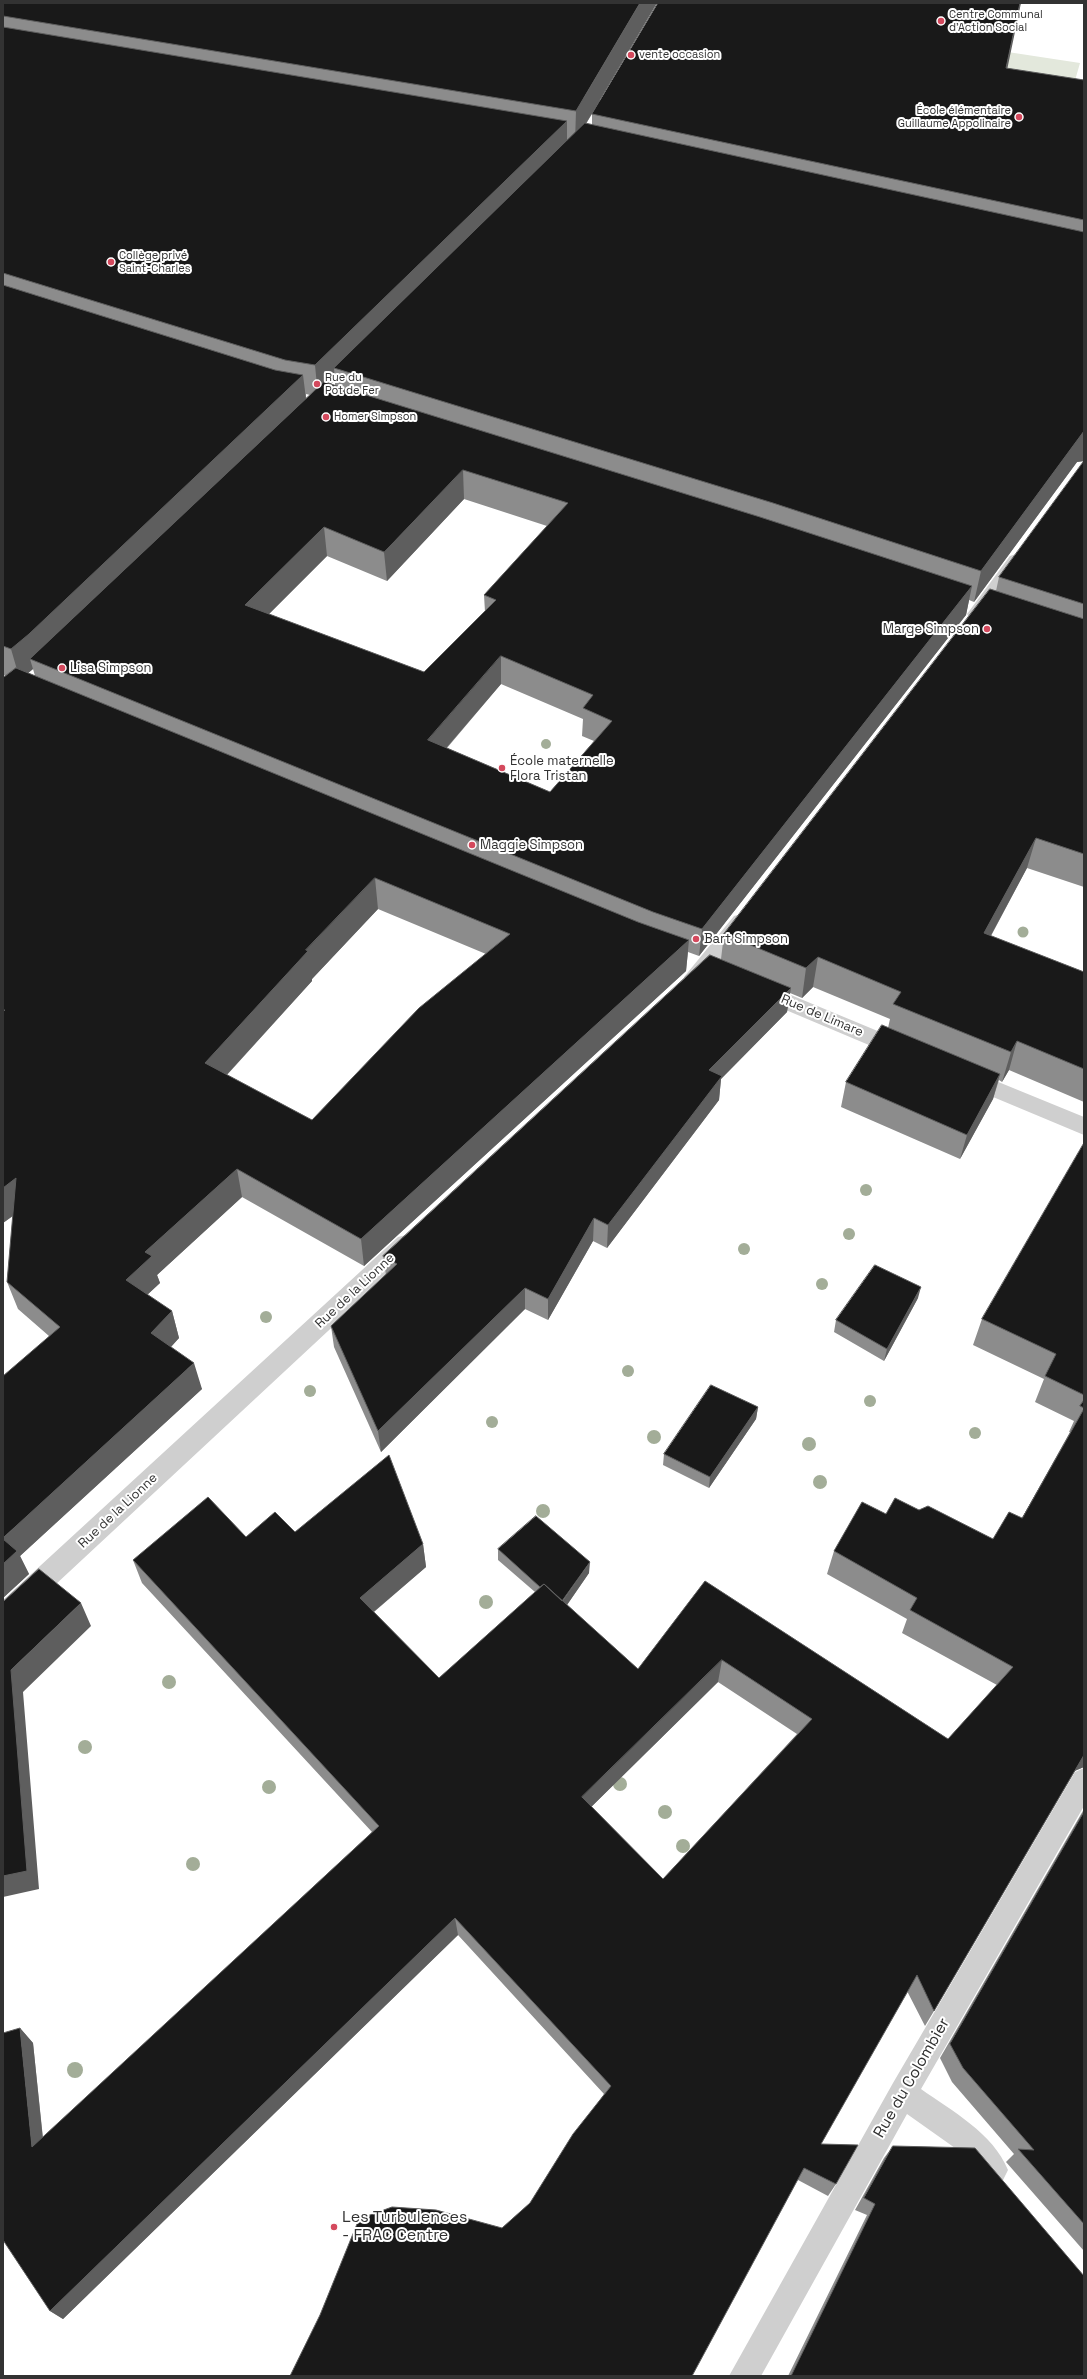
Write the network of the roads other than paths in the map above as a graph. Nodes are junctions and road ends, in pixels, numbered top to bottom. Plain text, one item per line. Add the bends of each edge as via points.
1 (1028, 543) edge
2 (965, 630) edge
3 (753, 905) edge
4 (744, 983) edge
5 (680, 989) edge
6 (917, 1056) edge
7 (954, 1071) edge
8 (1084, 1126) edge
9 (423, 1227) edge
10 (3, 1617) edge
11 (1084, 1781) edge
12 (903, 2093) junction
13 (1012, 2192) edge
14 (744, 2376) edge

1 - 2 street
3 - 5 street via 705,967
4 - 6 street, Rue de Limare
7 - 8 street
9 - 10 street, Rue de la Lionne
11 - 12 street, Rue du Colombier
12 - 13 street via 965,2138
12 - 14 street, Rue du Colombier

